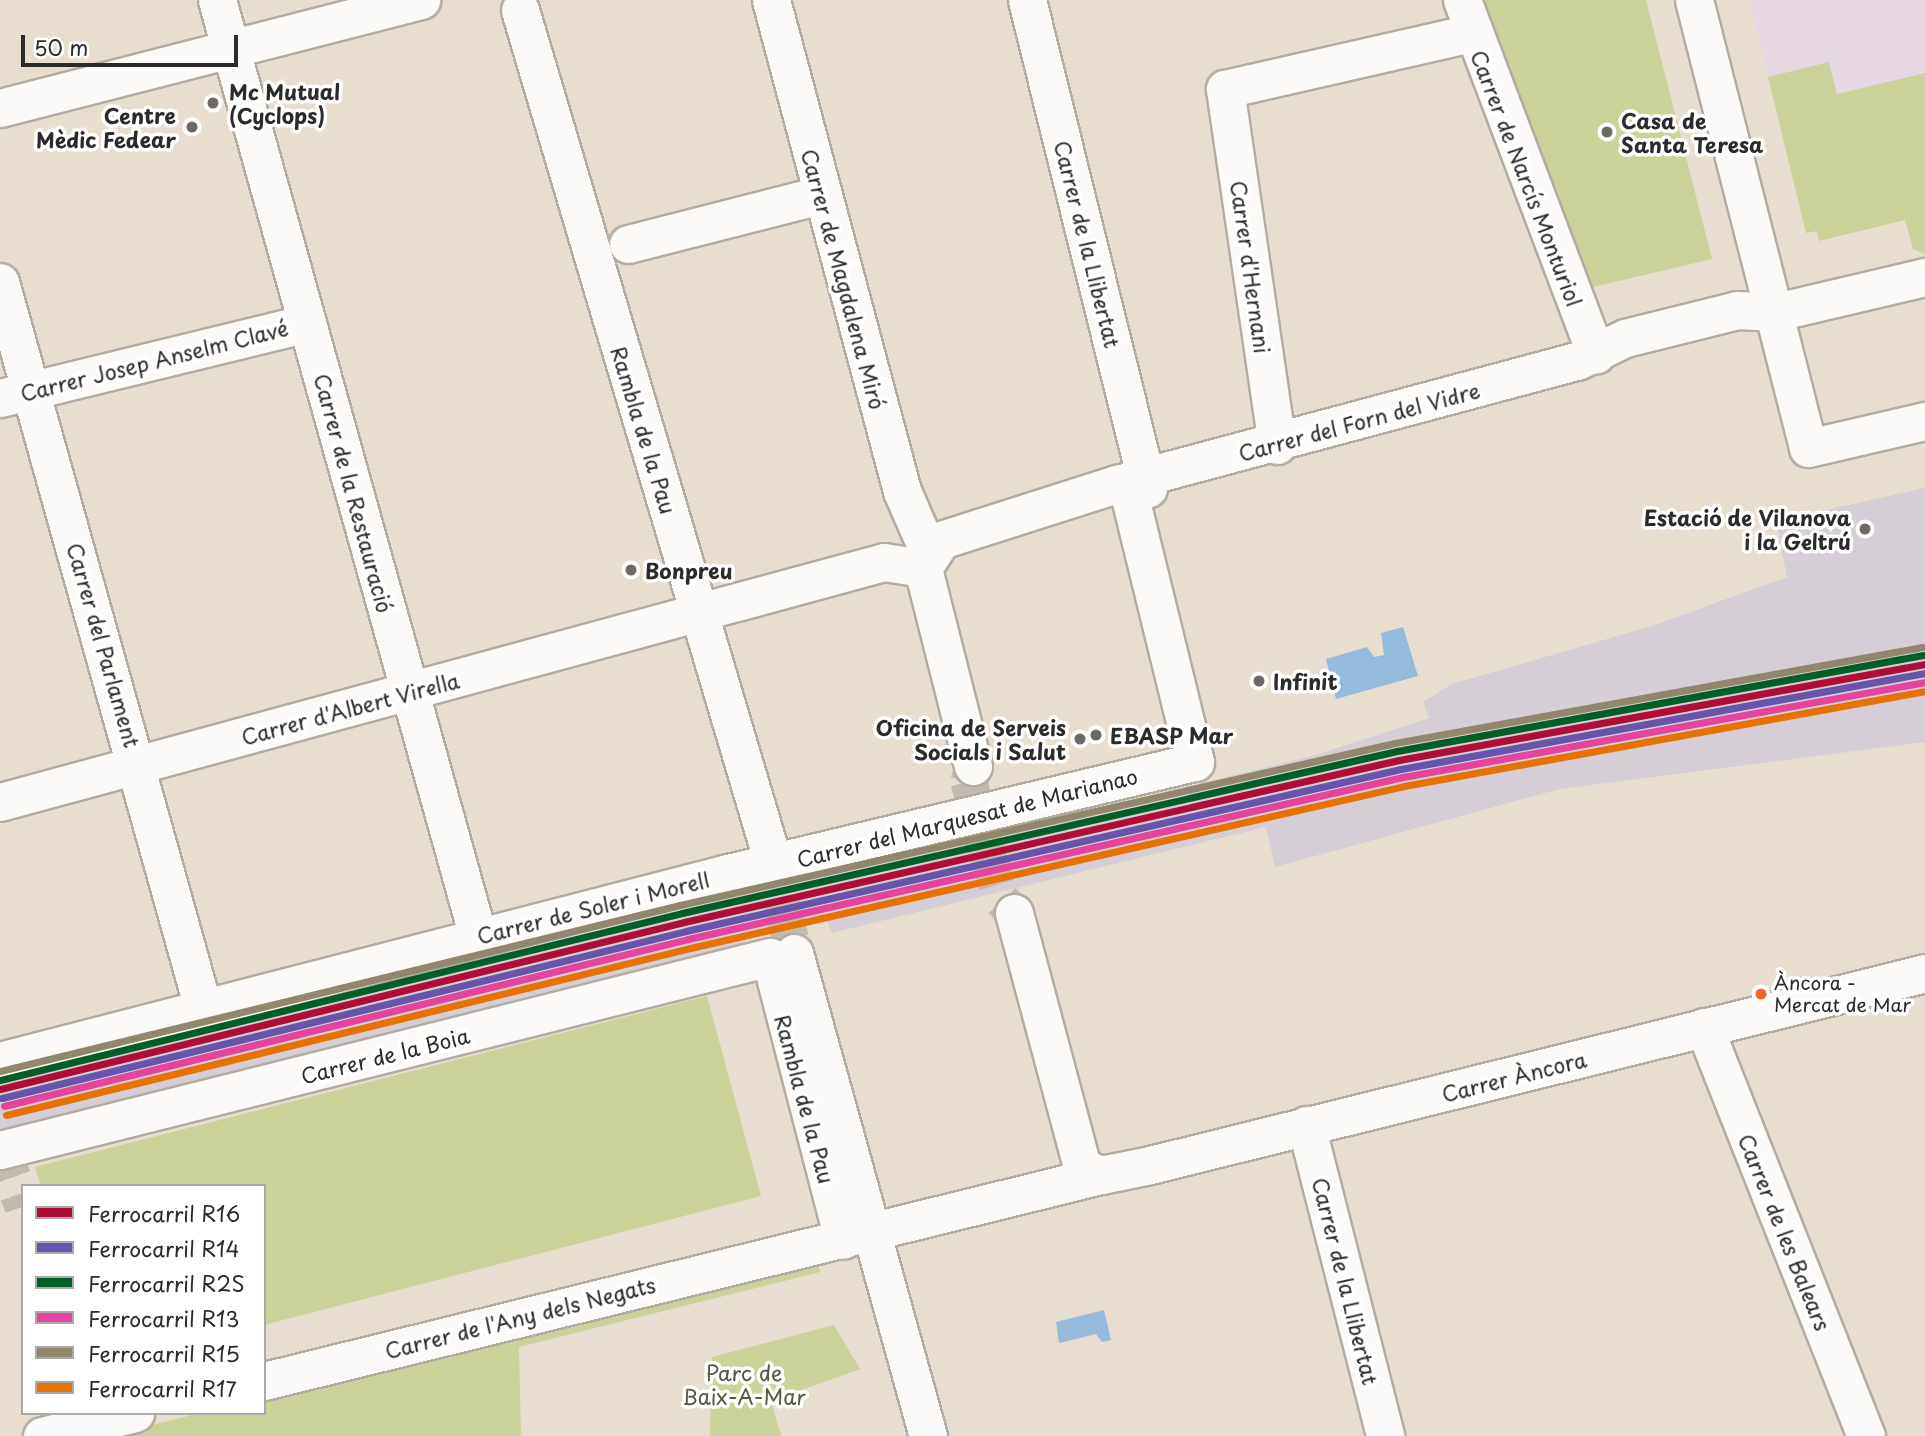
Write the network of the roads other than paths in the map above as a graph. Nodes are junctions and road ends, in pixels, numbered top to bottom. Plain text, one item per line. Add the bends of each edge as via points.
1 (217, 0) edge
2 (421, 0) edge
3 (771, 0) edge
4 (1027, 0) edge
5 (1694, 0) edge
6 (520, 10) dead end
7 (1466, 16) edge
8 (232, 49) junction
9 (0, 108) edge
10 (820, 195) junction
11 (628, 244) dead end
12 (1925, 277) edge
13 (0, 282) edge
14 (1776, 312) junction
15 (307, 323) junction
16 (1596, 355) junction
17 (16, 394) edge
18 (1925, 421) edge
19 (1278, 445) junction
20 (1140, 482) junction
21 (931, 554) junction
22 (699, 616) junction
23 (409, 693) junction
24 (1195, 762) joint
25 (137, 764) junction
26 (973, 766) tunnel mouth
27 (0, 802) edge
28 (769, 849) tunnel mouth
29 (740, 870) joint
30 (1014, 913) tunnel mouth
31 (478, 937) junction
32 (782, 955) joint
33 (1925, 973) edge
34 (203, 1008) junction
35 (1704, 1027) junction
36 (0, 1061) edge
37 (1306, 1125) junction
38 (0, 1150) edge
39 (1085, 1174) junction
40 (859, 1236) junction
41 (266, 1381) edge
42 (127, 1415) edge
43 (42, 1436) edge
44 (928, 1436) edge
45 (1385, 1436) edge
46 (1866, 1436) edge

1 - 8 street, Carrer de la Restauració
2 - 8 street
3 - 10 street, Carrer de Magdalena Miró
4 - 20 street, Carrer de la Llibertat
5 - 14 street
6 - 22 street, Rambla de la Pau
7 - 16 street, Carrer de Narcís Monturiol
7 - 19 street, Carrer d'Hernani via 1225,89
8 - 9 street
8 - 15 street, Carrer de la Restauració
10 - 11 street
10 - 21 street, Carrer de Magdalena Miró via 908,510
12 - 14 street, Carrer del Forn del Vidre
13 - 17 street, Carrer del Parlament
14 - 16 street, Carrer del Forn del Vidre via 1737,310 1625,338
14 - 18 street via 1808,448
15 - 17 street, Carrer Josep Anselm Clavé
15 - 23 street, Carrer de la Restauració
16 - 19 street, Carrer del Forn del Vidre
17 - 25 street, Carrer del Parlament
19 - 20 street, Carrer del Forn del Vidre
20 - 21 street, Carrer del Forn del Vidre
20 - 24 street, Carrer de la Llibertat
21 - 22 street, Carrer del Forn del Vidre via 884,562
21 - 26 street, Carrer de Magdalena Miró
22 - 23 street, Carrer d'Albert Virella
22 - 28 street, Rambla de la Pau
23 - 25 street, Carrer d'Albert Virella
23 - 31 street, Carrer de la Restauració
24 - 29 street, Carrer del Marquesat de Marianao
25 - 27 street, Carrer d'Albert Virella
25 - 34 street, Carrer del Parlament
29 - 31 street, Carrer de Soler i Morell
30 - 39 street
31 - 34 street, Carrer de Soler i Morell
32 - 38 street, Carrer de la Boia
32 - 40 street, Rambla de la Pau
33 - 35 street, Carrer Àncora
34 - 36 street, Carrer de Soler i Morell
35 - 37 street, Carrer Àncora
35 - 46 street, Carrer de les Balears
37 - 39 street, Carrer Àncora
37 - 45 street, Carrer de la Llibertat
39 - 40 street, Carrer Àncora
40 - 41 street, Carrer de l'Any dels Negats
40 - 44 street, Rambla de la Pau
42 - 43 street

